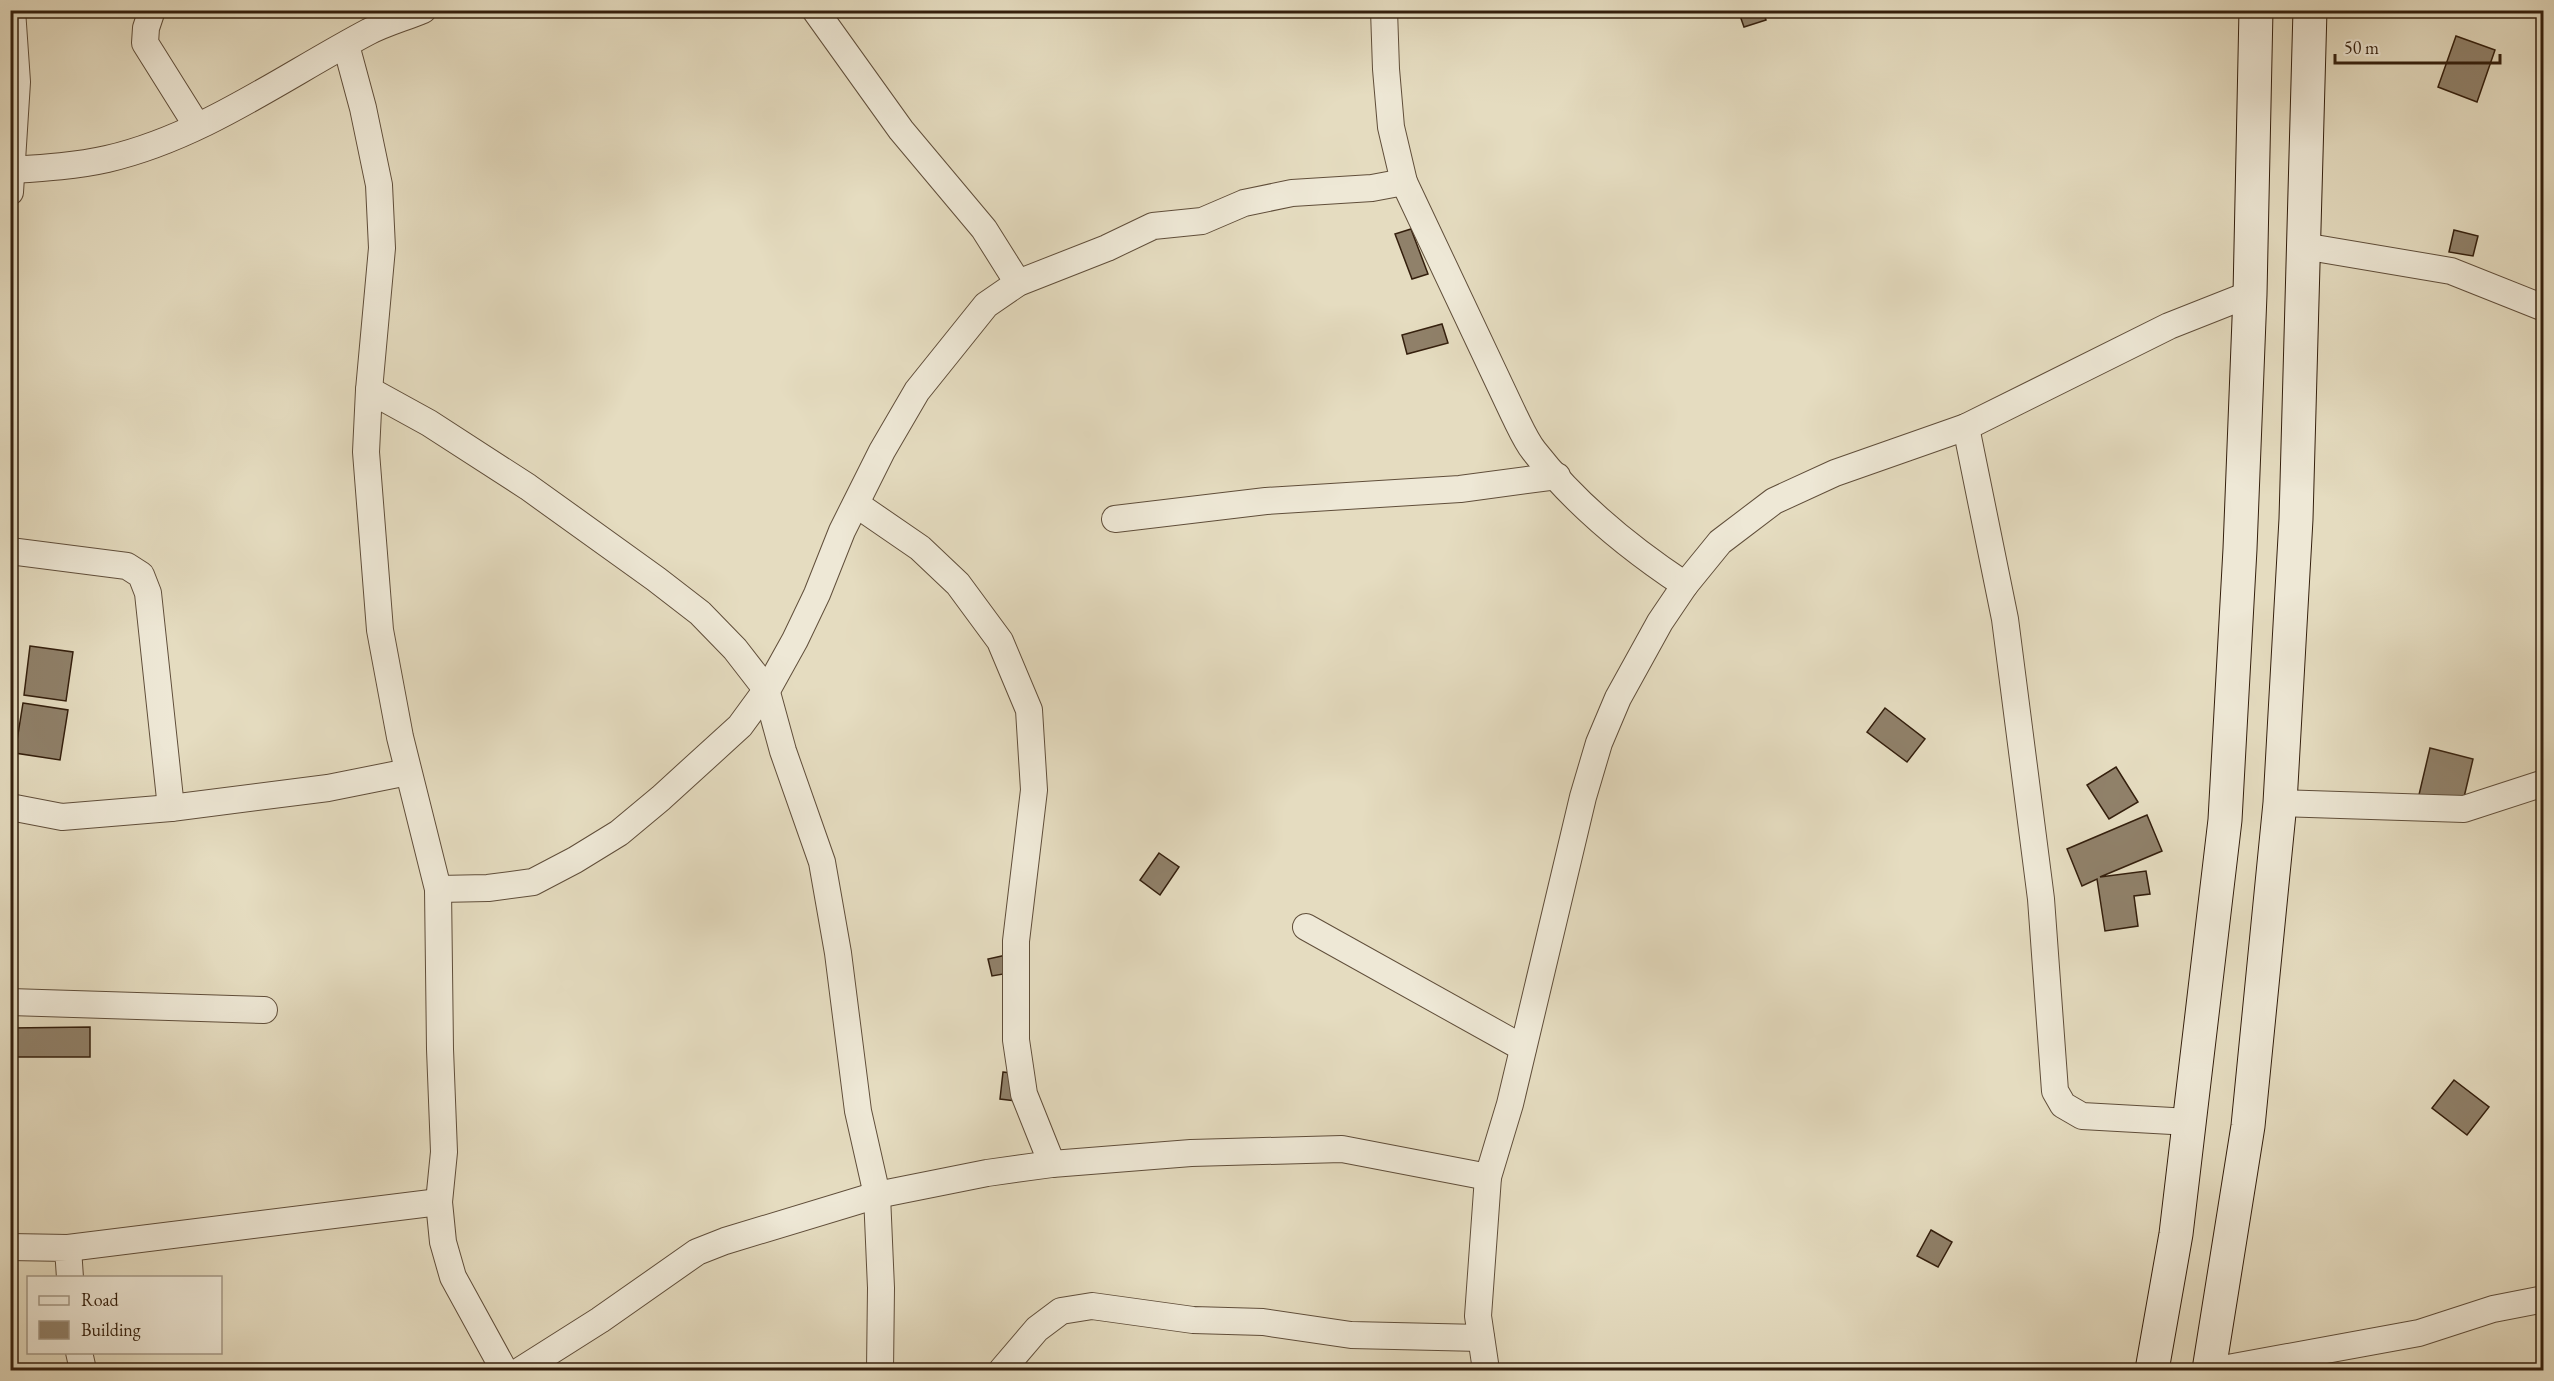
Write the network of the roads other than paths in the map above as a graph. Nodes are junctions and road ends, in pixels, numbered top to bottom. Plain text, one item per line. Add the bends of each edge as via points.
1 (12, 10) edge
2 (152, 10) edge
3 (423, 10) edge
4 (815, 10) edge
5 (1384, 10) edge
6 (2256, 10) edge
7 (2310, 10) edge
8 (346, 45) junction
9 (12, 46) edge
10 (197, 126) junction
11 (11, 181) edge
12 (1404, 182) junction
13 (2304, 246) junction
14 (1018, 283) junction
15 (2250, 294) junction
16 (2544, 308) edge
17 (369, 390) junction
18 (1966, 427) junction
19 (1557, 476) junction
20 (856, 504) junction
21 (1115, 519) dead end
22 (10, 551) edge
23 (1685, 585) junction
24 (766, 689) junction
25 (408, 772) junction
26 (2544, 783) edge
27 (2280, 802) junction
28 (10, 807) edge
29 (171, 808) junction
30 (438, 889) junction
31 (1306, 927) dead end
32 (10, 1002) edge
33 (264, 1010) dead end
34 (1523, 1048) junction
35 (2190, 1122) junction
36 (1052, 1164) junction
37 (1488, 1177) junction
38 (877, 1195) junction
39 (439, 1202) junction
40 (10, 1247) edge
41 (68, 1248) junction
42 (69, 1276) edge
43 (2544, 1299) edge
44 (1481, 1338) junction
45 (79, 1354) edge
46 (83, 1371) edge
47 (504, 1371) edge
48 (521, 1371) edge
49 (880, 1371) edge
50 (1002, 1371) edge
51 (1486, 1371) edge
52 (2152, 1371) edge
53 (2209, 1371) edge
54 (2217, 1371) edge

1 - 9 street
2 - 10 street via 144,43
3 - 8 street
4 - 14 street via 901,130 984,229
5 - 12 street via 1391,127
6 - 15 main road
7 - 13 main road
8 - 10 street
8 - 17 street via 379,185 382,248
9 - 11 street via 17,82
10 - 11 street via 107,159 56,167
12 - 14 street via 1292,193 1244,203 1202,221 1153,226
12 - 19 street via 1514,415 1533,450
13 - 16 street via 2451,271
13 - 27 main road via 2296,519
14 - 20 street via 986,305 917,391
15 - 18 street via 2169,326
15 - 35 main road via 2225,820
17 - 24 street via 429,423 528,487 656,579 700,613
17 - 25 street via 366,452 380,630
18 - 23 street via 1835,473 1774,501 1720,542
18 - 35 street via 2005,619 2041,899 2055,1090 2063,1105 2082,1116
19 - 21 street via 1460,489 1266,501
19 - 23 street via 1608,527
20 - 24 street via 818,594
20 - 36 street via 920,548 958,584 1000,641 1029,710 1034,790 1016,941 1016,1040 1024,1094
22 - 29 street via 127,566 141,575 148,593
23 - 34 street via 1618,698 1599,743 1582,797
24 - 30 street via 740,726 661,798 619,833 575,860 533,882
24 - 38 street via 822,862 858,1111
25 - 29 street via 328,788
25 - 30 street
26 - 27 street via 2464,809
27 - 53 main road via 2248,1126
28 - 29 street via 62,817
30 - 39 street via 444,1152
31 - 34 street
32 - 33 street
34 - 37 street
35 - 52 main road via 2176,1234
36 - 37 street via 1191,1153 1342,1149
36 - 38 street
37 - 44 street via 1478,1316
38 - 48 street via 697,1252
38 - 49 street
39 - 41 street
39 - 47 street via 443,1242 453,1277
40 - 41 street
41 - 42 street
43 - 54 street via 2493,1309 2419,1333
44 - 50 street via 1352,1335 1263,1322 1193,1320 1092,1306 1060,1311 1037,1329
44 - 51 street
45 - 46 street

